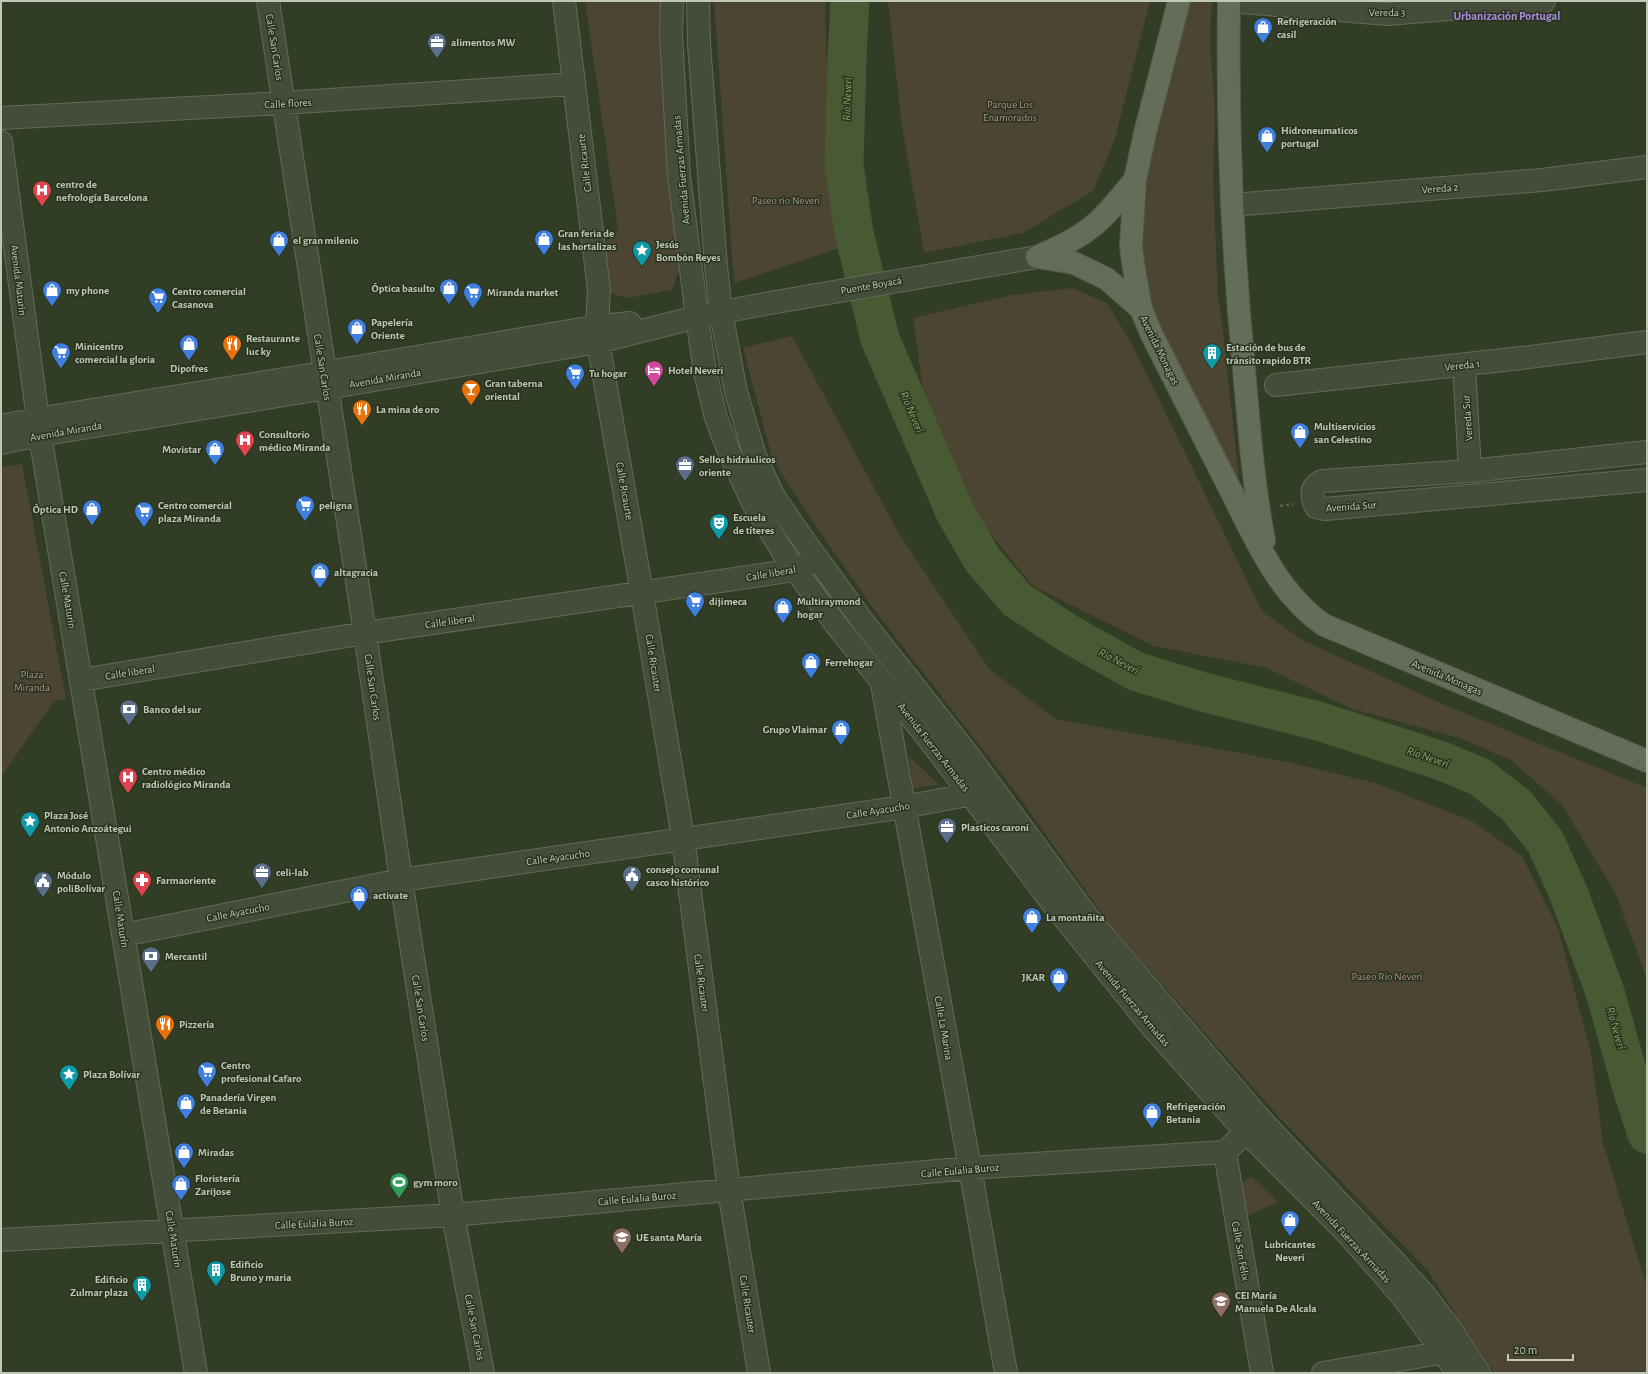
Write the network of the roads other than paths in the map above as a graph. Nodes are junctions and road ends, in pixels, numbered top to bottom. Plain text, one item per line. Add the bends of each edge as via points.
1 (268, 1) edge
2 (564, 1) edge
3 (672, 1) edge
4 (698, 1) edge
5 (1179, 1) edge
6 (1229, 1) edge
7 (1544, 1) edge
8 (574, 84) junction
9 (283, 103) junction
10 (1, 118) edge
11 (1, 142) edge
12 (1647, 167) edge
13 (1134, 180) junction
14 (1232, 205) junction
15 (1037, 257) junction
16 (770, 302) joint
17 (1141, 309) junction
18 (721, 312) junction
19 (697, 317) junction
20 (598, 334) junction
21 (1647, 342) edge
22 (1464, 365) junction
23 (325, 380) junction
24 (1276, 385) dead end
25 (1, 426) edge
26 (39, 427) junction
27 (1, 442) edge
28 (1647, 452) edge
29 (1470, 471) junction
30 (1647, 480) edge
31 (819, 561) junction
32 (1269, 563) junction
33 (794, 570) junction
34 (642, 593) junction
35 (365, 633) junction
36 (81, 680) junction
37 (882, 682) junction
38 (1647, 761) edge
39 (994, 790) junction
40 (970, 793) junction
41 (904, 807) junction
42 (683, 838) junction
43 (401, 880) junction
44 (123, 935) junction
45 (1254, 1126) junction
46 (1224, 1152) junction
47 (970, 1168) junction
48 (729, 1190) junction
49 (454, 1215) junction
50 (172, 1231) junction
51 (1, 1240) edge
52 (1454, 1351) junction
53 (196, 1373) edge
54 (483, 1373) edge
55 (759, 1373) edge
56 (1006, 1373) edge
57 (1262, 1373) edge
58 (1323, 1373) edge
59 (1458, 1373) edge
60 (1479, 1373) edge

1 - 9 street, Calle San Carlos
2 - 8 street, Calle Ricaurte
3 - 19 street, Avenida Fuerzas Armadas via 680,176
4 - 18 street, Avenida Fuerzas Armadas via 699,44
5 - 13 main road, Avenida Monagas
6 - 7 street, Vereda 3 via 1388,14
6 - 14 main road, Avenida Monagas
8 - 9 street, Calle flores
8 - 20 street, Calle Ricaurte via 600,290
9 - 10 street, Calle flores
9 - 23 street, Calle San Carlos
11 - 26 street, Avenida Maturín
12 - 14 street, Vereda 2 via 1542,180
13 - 15 main road via 1111,209 1089,229 1064,245
13 - 17 main road, Avenida Monagas via 1131,246
14 - 32 main road, Avenida Monagas via 1236,289 1253,469
15 - 16 street, Puente Boyacá
15 - 17 main road via 1074,263 1107,279
16 - 18 street, Avenida Miranda
17 - 32 main road, Avenida Monagas
18 - 19 street, Avenida Miranda
18 - 31 street, Avenida Fuerzas Armadas via 736,392 755,456 773,495
19 - 20 street, Avenida Miranda
19 - 33 street, Avenida Fuerzas Armadas via 705,372 716,418 729,452 754,506
20 - 23 street, Avenida Miranda
20 - 34 street, Calle Ricaurte
21 - 22 street, Vereda 1
22 - 24 street, Vereda 1
22 - 29 street, Vereda Sur
23 - 26 street, Avenida Miranda
23 - 35 street, Calle San Carlos
25 - 26 street, Avenida Miranda
26 - 27 street, Avenida Miranda
26 - 36 street, Calle Maturín
28 - 29 street, Avenida Sur
29 - 30 street, Avenida Sur via 1322,481 1312,490 1313,501 1316,507 1325,509
31 - 33 street, Calle liberal
31 - 39 street, Avenida Fuerzas Armadas
32 - 38 main road, Avenida Monagas via 1297,603 1324,625
33 - 34 street, Calle liberal
33 - 37 street, Avenida Fuerzas Armadas
34 - 35 street, Calle liberal
34 - 42 street, Calle Ricauter
35 - 36 street, Calle liberal
35 - 43 street, Calle San Carlos
36 - 44 street, Calle Maturín
37 - 40 street, Avenida Fuerzas Armadas
37 - 41 street, Calle La Marina
39 - 40 street, Calle Ayacucho
39 - 45 street, Avenida Fuerzas Armadas via 1090,920
40 - 41 street, Calle Ayacucho
40 - 45 street, Avenida Fuerzas Armadas via 1052,904 1152,1027
41 - 42 street, Calle Ayacucho
41 - 47 street, Calle La Marina
42 - 43 street, Calle Ayacucho
42 - 48 street, Calle Ricauter
43 - 44 street, Calle Ayacucho
43 - 49 street, Calle San Carlos
44 - 50 street, Calle Maturín
45 - 46 street
45 - 52 street, Avenida Fuerzas Armadas via 1402,1296
46 - 47 street, Calle Eulalia Buroz
46 - 57 street, Calle San Félix
47 - 48 street, Calle Eulalia Buroz
47 - 56 street, Calle La Marina
48 - 49 street, Calle Eulalia Buroz
48 - 55 street, Calle Ricauter
49 - 50 street, Calle Eulalia Buroz
49 - 54 street, Calle San Carlos
50 - 51 street, Calle Eulalia Buroz
50 - 53 street, Calle Maturín
52 - 58 street
52 - 59 street, Avenida Fuerzas Armadas
52 - 60 street, Avenida Fuerzas Armadas

